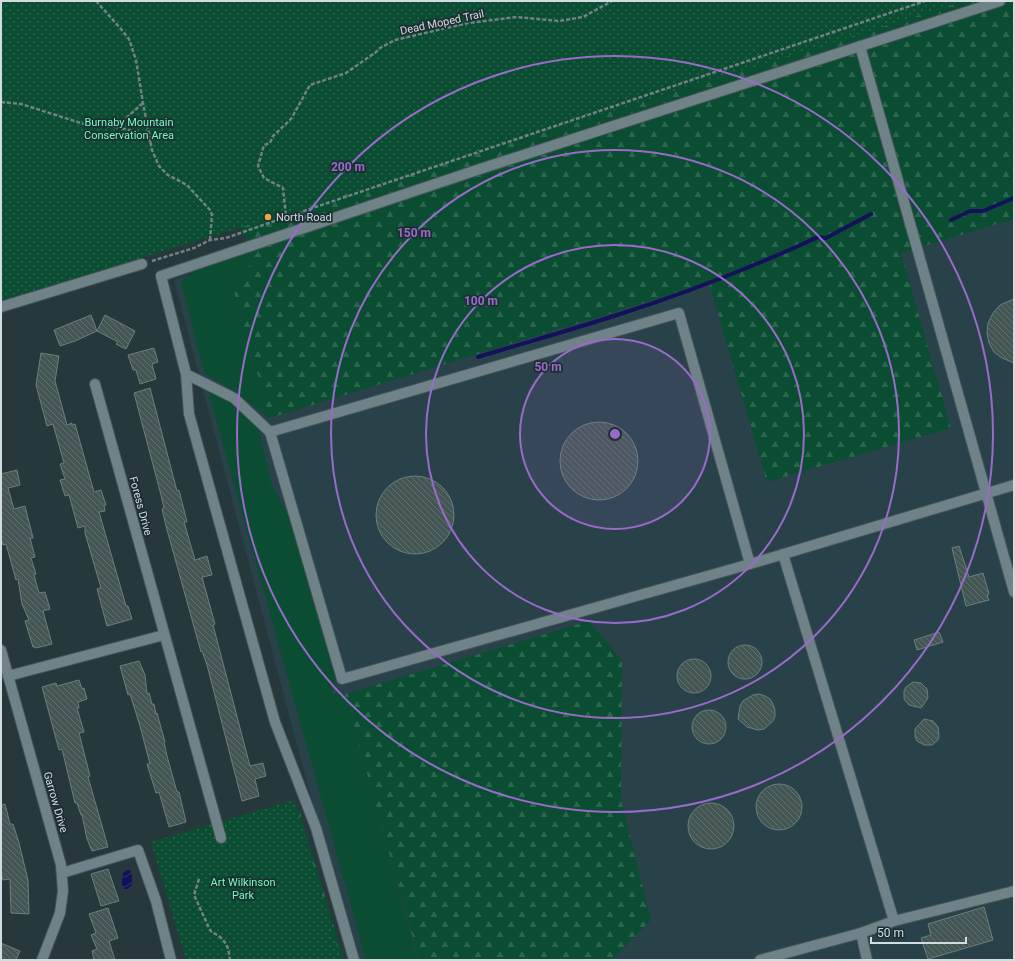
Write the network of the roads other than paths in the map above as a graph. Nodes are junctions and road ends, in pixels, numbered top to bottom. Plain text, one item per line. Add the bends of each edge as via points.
1 (1000, 1) edge
2 (860, 46) junction
3 (142, 264) road end
4 (1, 307) edge
5 (186, 374) junction
6 (95, 384) dead end
7 (270, 432) junction
8 (1014, 486) edge
9 (987, 494) junction
10 (783, 554) junction
11 (750, 564) junction
12 (1014, 592) edge
13 (164, 635) junction
14 (1, 650) edge
15 (8, 676) junction
16 (221, 838) dead end
17 (62, 873) junction
18 (1014, 891) edge
19 (894, 921) junction
20 (861, 933) junction
21 (42, 960) edge
22 (171, 960) edge
23 (354, 960) edge
24 (760, 960) edge
25 (867, 960) edge

1 - 2 street
2 - 5 street via 161,276
2 - 9 street
3 - 4 street
5 - 7 street via 234,398
5 - 23 street via 189,414 275,722 316,828
6 - 13 street, Foress Drive
7 - 11 street via 342,679
7 - 11 street via 679,313
8 - 9 street
9 - 10 street
9 - 12 street
10 - 11 street
10 - 19 street
13 - 15 street
13 - 16 street, Foress Drive
14 - 15 street, Garrow Drive
15 - 17 street, Garrow Drive
17 - 21 street, Garrow Drive via 60,913
17 - 22 street via 138,850 156,901
18 - 19 street
19 - 20 street
20 - 24 street
20 - 25 street

